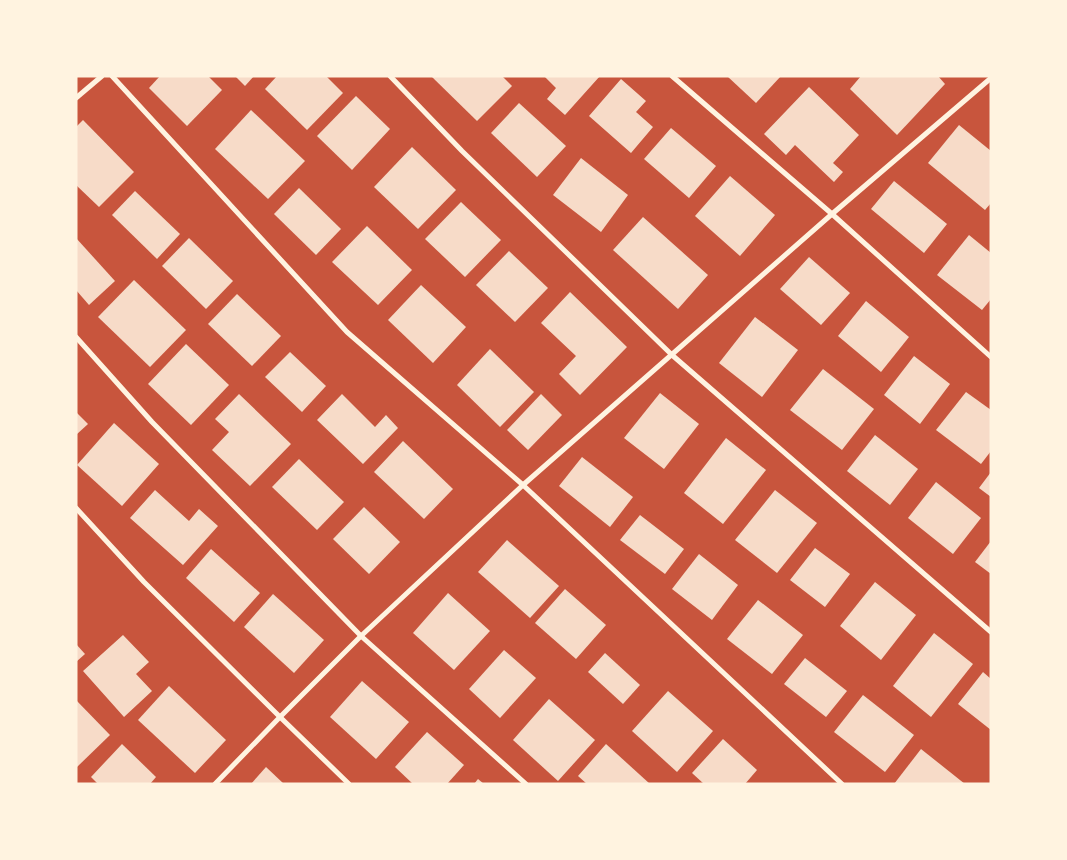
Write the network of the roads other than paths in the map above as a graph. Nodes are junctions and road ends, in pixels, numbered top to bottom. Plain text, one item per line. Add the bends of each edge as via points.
1 (102, 76) edge
2 (112, 76) edge
3 (390, 76) edge
4 (672, 76) edge
5 (991, 78) edge
6 (76, 98) edge
7 (832, 214) junction
8 (76, 337) edge
9 (672, 355) junction
10 (991, 357) edge
11 (522, 485) junction
12 (76, 508) edge
13 (991, 632) edge
14 (361, 636) junction
15 (280, 717) junction
16 (215, 784) edge
17 (349, 784) edge
18 (526, 784) edge
19 (842, 784) edge

1 - 6 street
2 - 11 street via 347,332
3 - 9 street via 462,151
4 - 7 street
5 - 7 street
7 - 9 street
7 - 10 street
8 - 14 street via 152,422
9 - 11 street
9 - 13 street
11 - 14 street
11 - 19 street
12 - 15 street via 144,582
14 - 15 street
14 - 18 street
15 - 16 street
15 - 17 street

